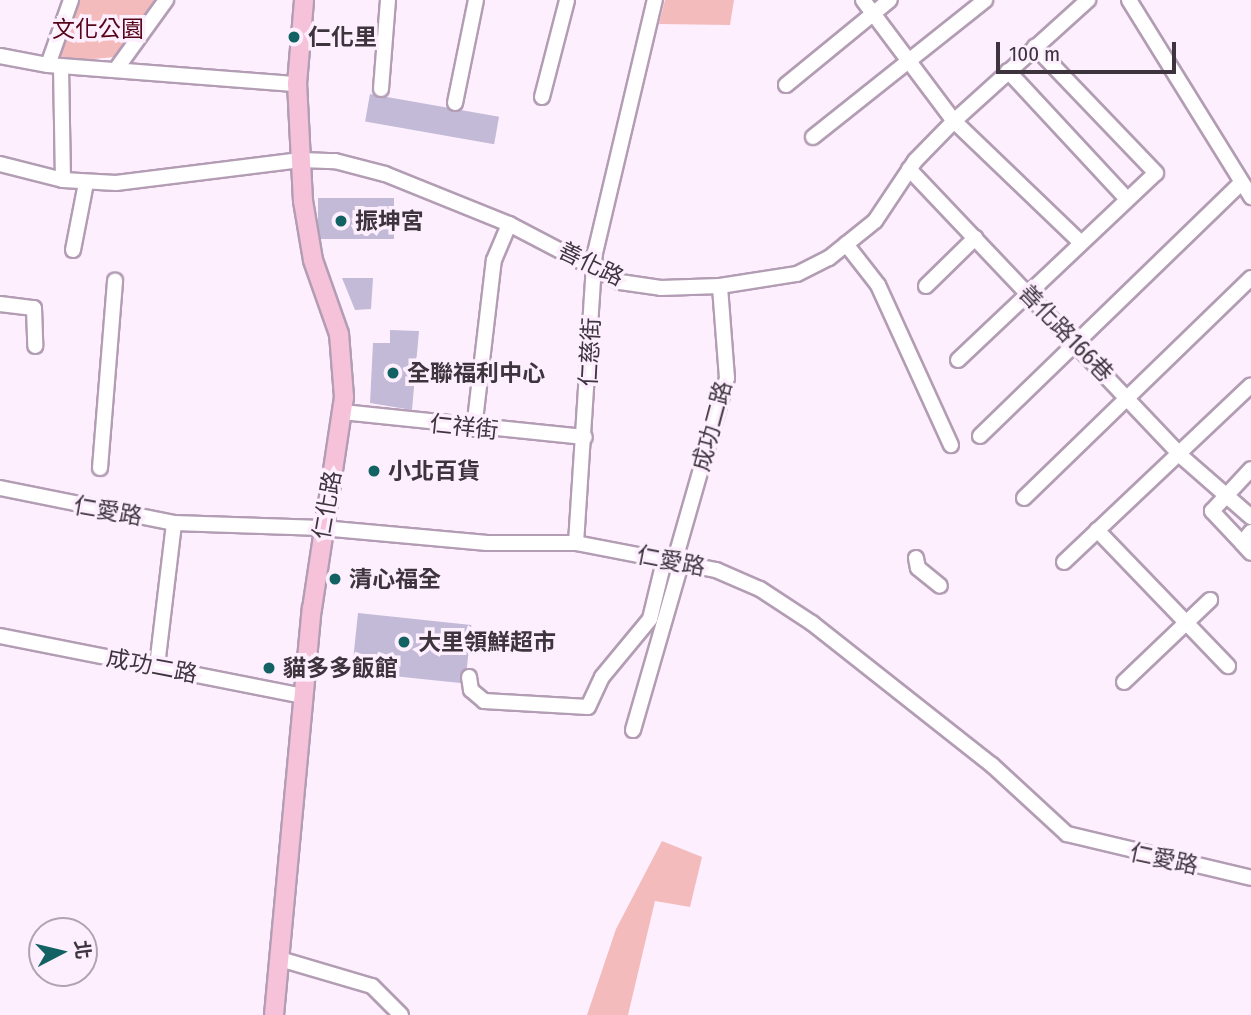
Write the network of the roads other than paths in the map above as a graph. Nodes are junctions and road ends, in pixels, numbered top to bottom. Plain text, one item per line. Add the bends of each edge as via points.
1 (71, 0) edge
2 (166, 0) edge
3 (304, 0) edge
4 (388, 0) edge
5 (476, 0) edge
6 (567, 0) edge
7 (654, 0) edge
8 (863, 0) edge
9 (890, 0) edge
10 (985, 0) edge
11 (1088, 0) edge
12 (1129, 0) edge
13 (872, 15) junction
14 (1035, 47) junction
15 (0, 56) edge
16 (54, 65) junction
17 (907, 65) junction
18 (117, 68) junction
19 (1008, 71) junction
20 (297, 84) junction
21 (786, 85) dead end
22 (381, 89) dead end
23 (542, 97) dead end
24 (455, 103) dead end
25 (954, 121) junction
26 (813, 137) dead end
27 (301, 160) junction
28 (0, 164) edge
29 (909, 169) junction
30 (63, 180) junction
31 (86, 183) junction
32 (1241, 183) junction
33 (1251, 197) edge
34 (1127, 199) junction
35 (509, 224) junction
36 (975, 238) junction
37 (1080, 242) junction
38 (846, 244) junction
39 (73, 250) dead end
40 (594, 270) junction
41 (1251, 278) edge
42 (115, 281) dead end
43 (720, 286) junction
44 (926, 286) dead end
45 (1028, 293) junction
46 (0, 304) edge
47 (1079, 344) junction
48 (35, 346) dead end
49 (958, 360) dead end
50 (1251, 385) edge
51 (1128, 399) junction
52 (342, 412) junction
53 (474, 429) junction
54 (585, 436) junction
55 (980, 436) dead end
56 (951, 445) dead end
57 (1181, 456) junction
58 (100, 468) dead end
59 (1251, 469) edge
60 (0, 488) edge
61 (1224, 494) junction
62 (1024, 498) dead end
63 (1251, 517) edge
64 (174, 523) junction
65 (321, 528) junction
66 (1097, 530) junction
67 (576, 543) junction
68 (1248, 543) edge
69 (916, 558) dead end
70 (673, 562) junction
71 (1064, 562) dead end
72 (940, 586) dead end
73 (1210, 600) dead end
74 (1188, 622) junction
75 (0, 636) edge
76 (157, 666) junction
77 (1228, 666) dead end
78 (469, 677) dead end
79 (1124, 682) dead end
80 (303, 696) junction
81 (633, 730) dead end
82 (1251, 878) edge
83 (280, 960) junction
84 (274, 1015) edge
85 (401, 1015) edge

1 - 16 street
2 - 18 street
3 - 20 main road, 仁化路
4 - 22 street
5 - 24 street
6 - 23 street
7 - 40 street, 仁慈街 via 606,193
8 - 13 street
9 - 13 street
10 - 17 street
11 - 14 street, 善化路
12 - 32 street
13 - 17 street
13 - 21 street
14 - 19 street, 善化路
14 - 34 street via 1156,173
15 - 16 street
16 - 18 street
16 - 30 street
17 - 25 street
17 - 26 street
18 - 20 street
19 - 25 street, 善化路
19 - 34 street
20 - 27 main road, 仁化路
25 - 29 street, 善化路
25 - 37 street
27 - 31 street, 善化路 via 161,180
27 - 35 street, 善化路 via 366,167
27 - 52 main road, 仁化路 via 309,243 342,351
28 - 30 street, 善化路
29 - 36 street, 善化路166巷
29 - 38 street, 善化路 via 875,220
30 - 31 street, 善化路
31 - 39 street
32 - 33 street
32 - 47 street
34 - 37 street
35 - 40 street, 善化路
35 - 53 street via 494,260
36 - 44 street
36 - 45 street, 善化路166巷
37 - 45 street
38 - 43 street, 善化路 via 809,270
38 - 56 street via 878,285
40 - 43 street, 善化路 via 644,286
40 - 54 street, 仁慈街
41 - 51 street
42 - 58 street
43 - 70 street, 成功二路 via 727,378
45 - 47 street, 善化路166巷
45 - 49 street
46 - 48 street via 34,307
47 - 51 street, 善化路166巷
47 - 55 street
50 - 57 street
51 - 57 street, 善化路166巷
51 - 62 street
52 - 53 street, 仁祥街
52 - 65 main road, 仁化路
53 - 54 street, 仁祥街
54 - 67 street, 仁慈街
57 - 61 street, 善化路166巷
57 - 66 street
59 - 61 street
60 - 64 street, 仁愛路
61 - 63 street, 善化路166巷
61 - 68 street via 1212,511
64 - 65 street, 仁愛路
64 - 76 street
65 - 67 street, 仁愛路 via 487,543
65 - 80 main road, 仁化路
66 - 71 street
66 - 74 street
67 - 70 street, 仁愛路
69 - 72 street via 918,568
70 - 78 street, 成功二路 via 650,619 602,677 587,707 484,701 471,690
70 - 81 street, 成功二路
70 - 82 street, 仁愛路 via 716,570 760,589 812,623 992,765 1068,834
73 - 74 street
74 - 77 street
74 - 79 street
75 - 76 street, 成功二路
76 - 80 street, 成功二路
80 - 83 main road, 仁化路
83 - 84 main road, 仁化路
83 - 85 street via 372,986

